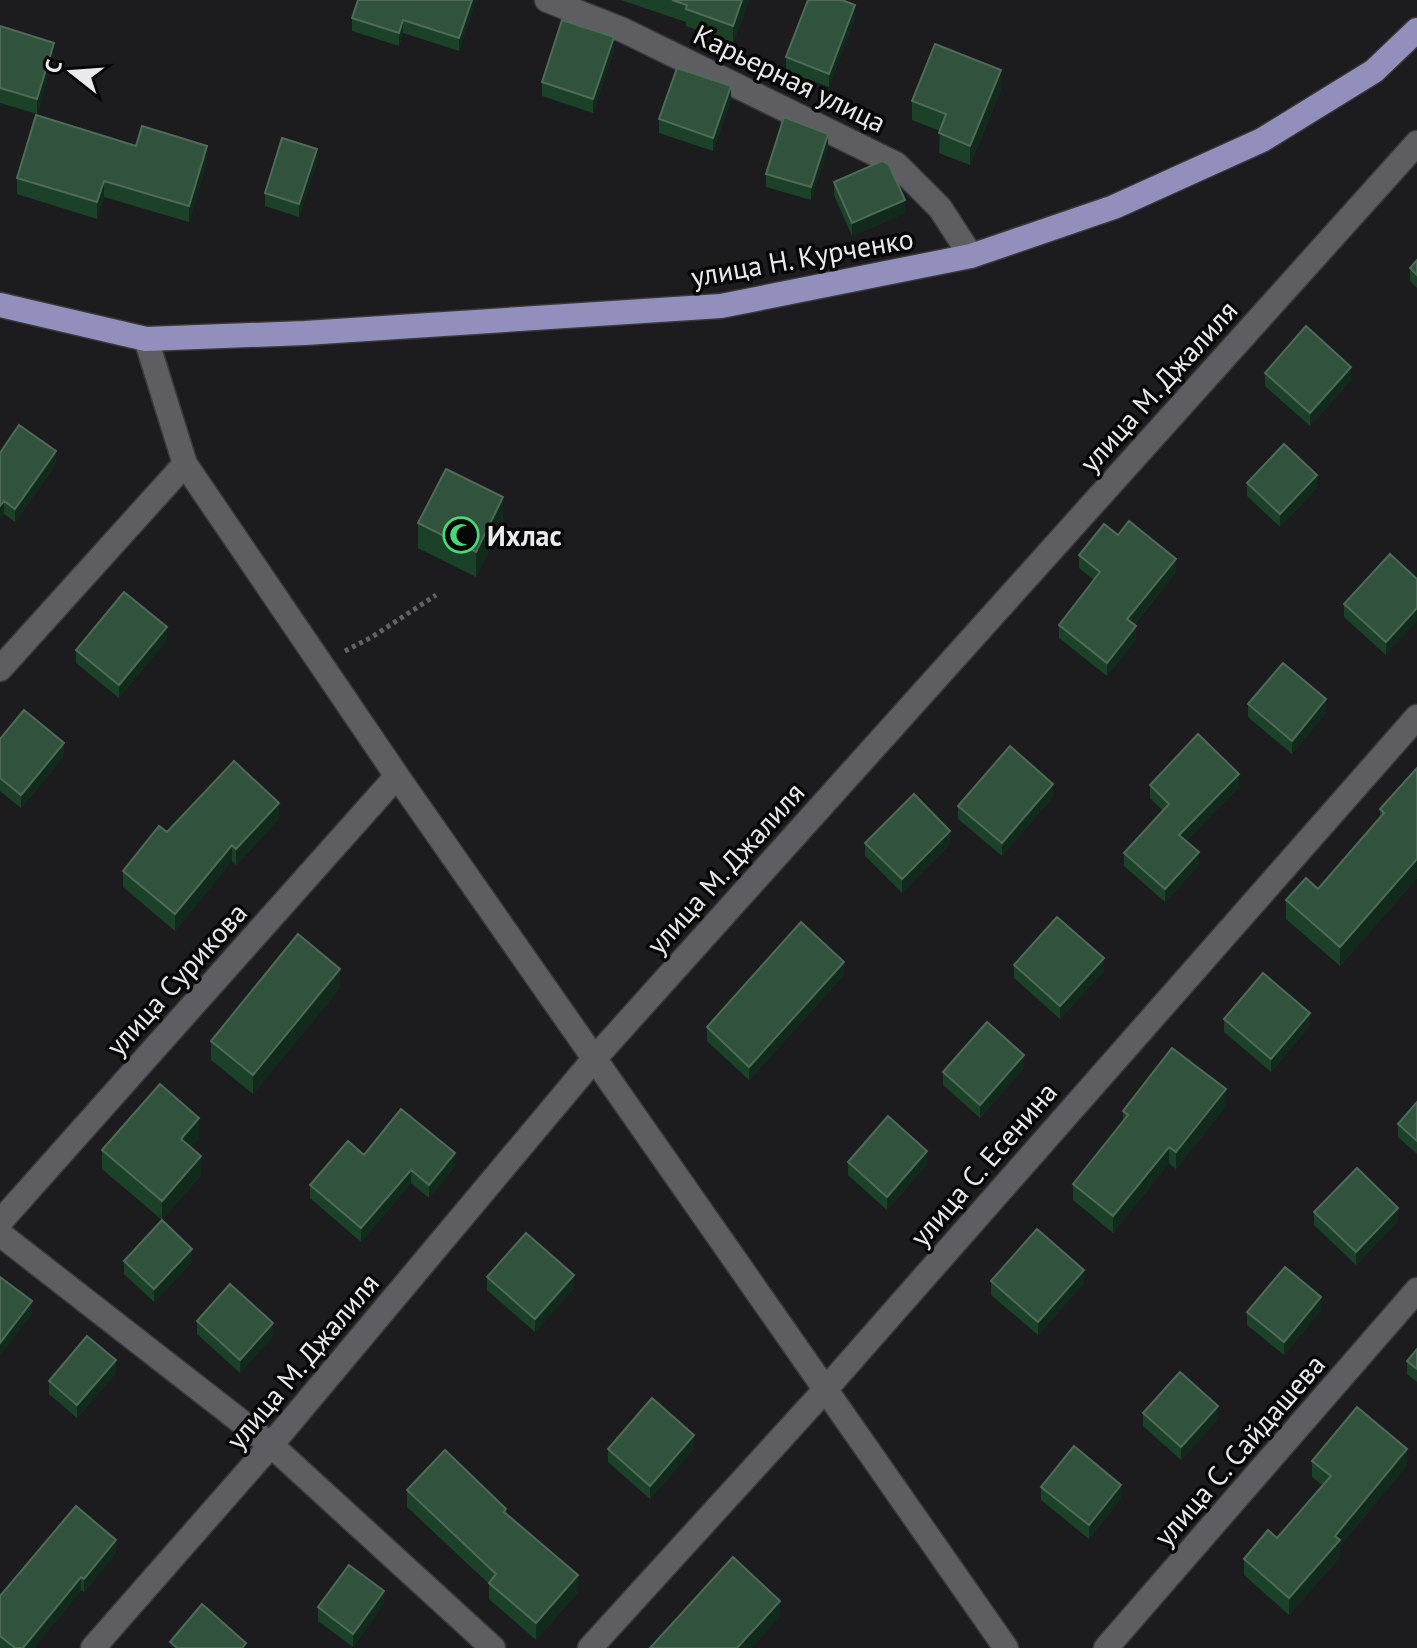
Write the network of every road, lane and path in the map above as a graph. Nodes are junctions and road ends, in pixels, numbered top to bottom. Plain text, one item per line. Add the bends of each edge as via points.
1 (547, 0) edge
2 (1417, 30) edge
3 (1417, 143) edge
4 (971, 256) junction
5 (0, 305) edge
6 (146, 339) junction
7 (185, 464) junction
8 (436, 595) dead end
9 (322, 663) junction
10 (0, 669) edge
11 (1417, 717) edge
12 (397, 776) junction
13 (595, 1058) junction
14 (0, 1222) edge
15 (0, 1234) edge
16 (1417, 1290) edge
17 (825, 1390) junction
18 (271, 1445) junction
19 (93, 1648) edge
20 (493, 1648) edge
21 (590, 1648) edge
22 (1006, 1648) edge
23 (1106, 1648) edge

1 - 4 street, Карьерная улица via 623,30 896,164 940,208
2 - 4 main road, улица Н. Курченко via 1374,71 1262,140 1114,207
3 - 13 street, улица М. Джалиля
4 - 6 main road, улица Н. Курченко via 721,306
5 - 6 main road, улица Н. Курченко
6 - 7 street
7 - 9 street
7 - 10 street
8 - 9 path
9 - 12 street
11 - 17 street, улица С. Есенина
12 - 13 street
12 - 14 street, улица Сурикова
13 - 17 street
13 - 18 street, улица М. Джалиля
15 - 18 street
16 - 23 street, улица С. Сайдашева
17 - 21 street, улица С. Есенина
17 - 22 street
18 - 19 street, улица М. Джалиля
18 - 20 street

